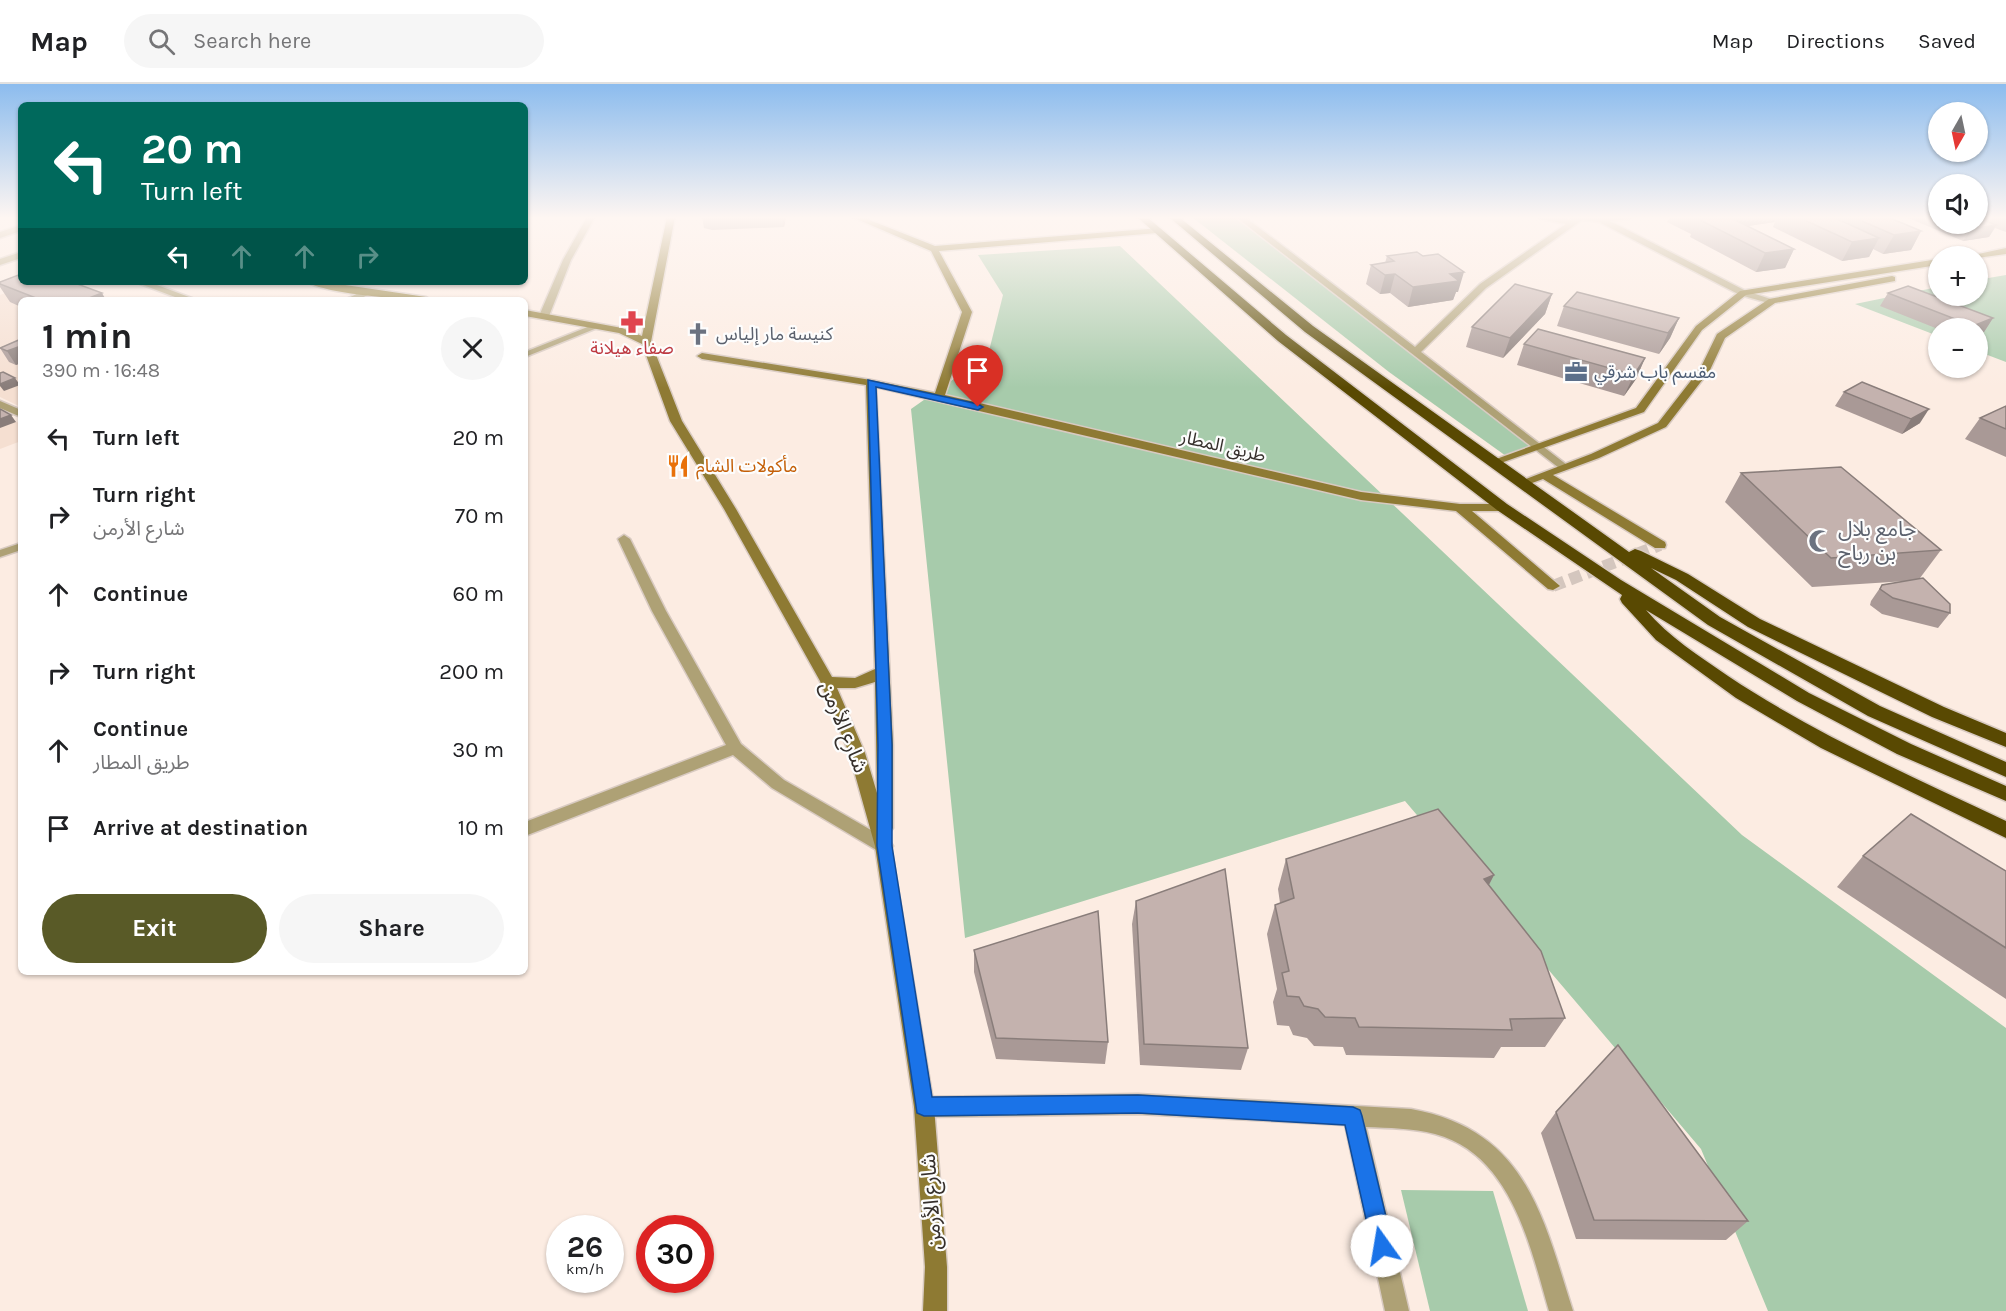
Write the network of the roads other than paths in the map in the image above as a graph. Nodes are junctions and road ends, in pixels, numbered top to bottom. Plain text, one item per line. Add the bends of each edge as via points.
1 (561, 274) edge
2 (659, 274) edge
3 (947, 274) edge
4 (1208, 274) edge
5 (1244, 274) edge
6 (1314, 274) edge
7 (1500, 274) edge
8 (1708, 274) edge
9 (1858, 274) edge
10 (1920, 274) edge
11 (149, 285) edge
12 (329, 285) edge
13 (368, 292) junction
14 (1743, 292) junction
15 (183, 297) edge
16 (356, 297) edge
17 (404, 297) edge
18 (1772, 301) junction
19 (528, 313) edge
20 (544, 316) junction
21 (598, 326) junction
22 (646, 342) junction
23 (1415, 353) junction
24 (528, 354) edge
25 (702, 356) dead end
26 (871, 382) junction
27 (939, 397) junction
28 (0, 404) edge
29 (18, 413) edge
30 (1534, 446) junction
31 (1494, 462) junction
32 (1563, 467) junction
33 (1544, 475) junction
34 (1524, 482) junction
35 (1502, 507) junction
36 (1460, 508) junction
37 (1587, 531) junction
38 (624, 539) dead end
39 (1660, 544) dead end
40 (18, 547) edge
41 (0, 555) edge
42 (1615, 584) junction
43 (1553, 586) dead end
44 (880, 672) junction
45 (827, 681) junction
46 (2006, 740) edge
47 (735, 748) junction
48 (2006, 770) edge
49 (2006, 794) edge
50 (528, 828) edge
51 (2006, 831) edge
52 (885, 846) junction
53 (924, 1107) junction
54 (1353, 1116) junction
55 (935, 1311) edge
56 (1397, 1311) edge
57 (1561, 1311) edge

1 - 20 street
2 - 22 main road
3 - 27 main road via 967,312
4 - 35 highway via 1282,338
5 - 31 highway via 1309,329
6 - 23 street
7 - 23 street
8 - 14 street
9 - 14 main road
10 - 18 main road
11 - 15 street
12 - 13 main road
13 - 16 street
13 - 17 main road
14 - 18 street
14 - 30 main road via 1699,328 1640,410
18 - 32 main road via 1721,336 1705,370 1662,425
19 - 20 main road
20 - 21 main road
21 - 22 main road
21 - 24 lane
22 - 45 main road, شارع الأرمن via 676,421
23 - 30 street
25 - 26 main road, طريق المطار
26 - 27 main road, طريق المطار
26 - 44 main road
27 - 36 main road, طريق المطار via 1322,488 1396,502
28 - 29 street
30 - 31 main road
30 - 32 street
31 - 34 highway
32 - 33 main road
33 - 34 main road
33 - 39 main road
34 - 37 highway
35 - 36 main road, طريق المطار
35 - 42 highway
36 - 43 main road
37 - 46 highway via 1682,577 1754,622 1938,712
37 - 48 highway via 1714,621 1874,711
38 - 47 street
40 - 41 lane
42 - 49 highway via 1803,697 1904,749
42 - 51 highway via 1660,635 1760,706
44 - 45 main road via 856,684
44 - 52 main road
45 - 52 main road, شارع الأرمن via 857,753
47 - 50 street
47 - 52 street via 778,784
52 - 53 main road, شارع الأرمن
53 - 54 street via 1138,1104
53 - 55 main road, شارع الأرمن via 936,1267
54 - 56 street
54 - 57 street via 1441,1125 1470,1138 1496,1160 1517,1186 1530,1216

